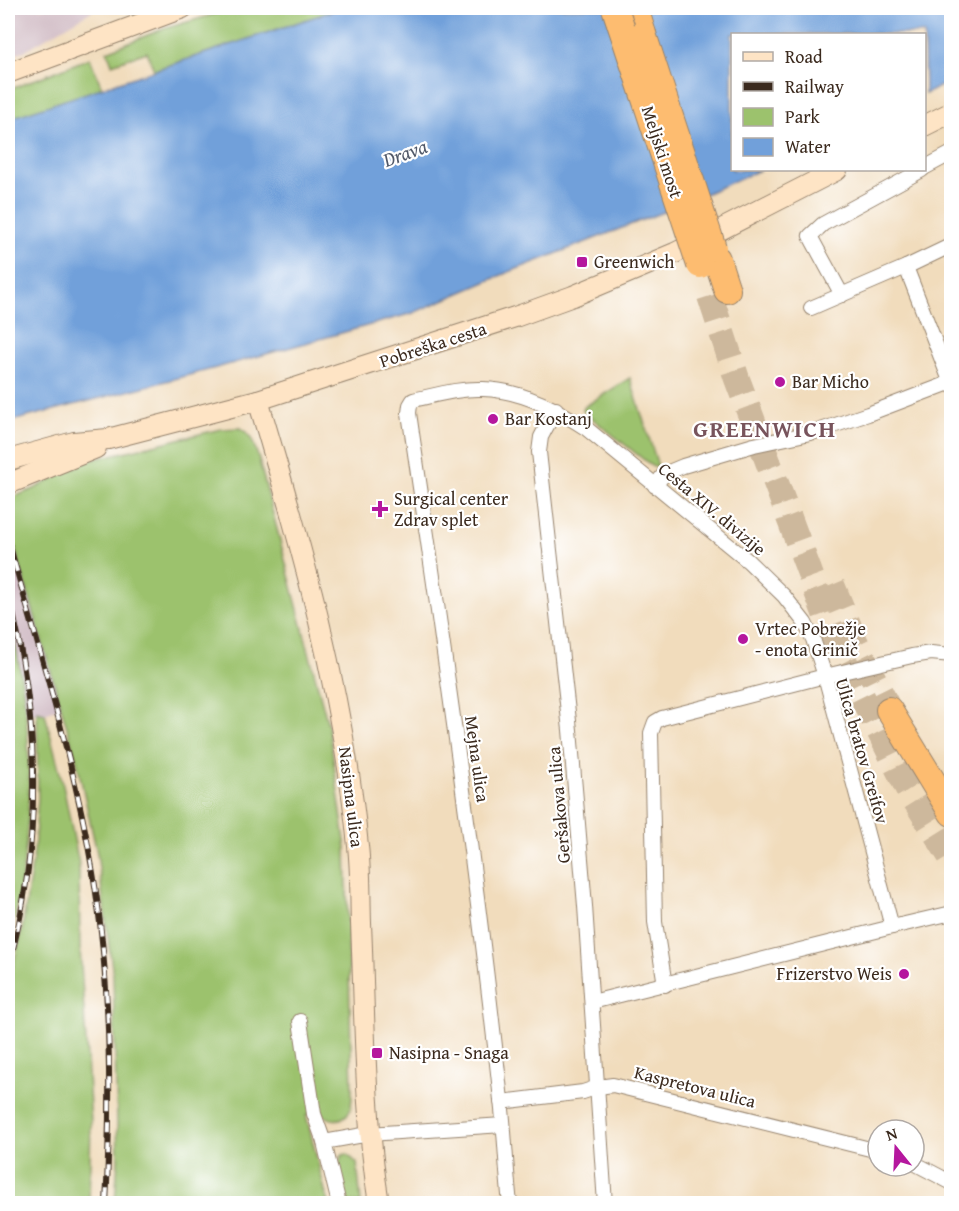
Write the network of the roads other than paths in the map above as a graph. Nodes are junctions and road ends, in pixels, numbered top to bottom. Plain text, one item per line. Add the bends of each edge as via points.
1 (183, 8) edge
2 (615, 8) edge
3 (626, 8) edge
4 (635, 8) edge
5 (8, 73) edge
6 (951, 112) edge
7 (926, 125) edge
8 (951, 153) edge
9 (926, 167) edge
10 (835, 171) edge
11 (919, 171) edge
12 (702, 239) junction
13 (951, 245) edge
14 (708, 262) junction
15 (906, 267) junction
16 (719, 293) tunnel mouth
17 (842, 295) junction
18 (811, 308) dead end
19 (951, 383) edge
20 (258, 400) junction
21 (413, 400) joint
22 (555, 409) junction
23 (108, 439) junction
24 (8, 460) edge
25 (8, 484) edge
26 (655, 486) junction
27 (951, 655) edge
28 (825, 676) junction
29 (889, 710) tunnel mouth
30 (951, 813) edge
31 (951, 913) edge
32 (892, 927) junction
33 (665, 985) junction
34 (592, 1002) junction
35 (300, 1020) dead end
36 (597, 1087) junction
37 (501, 1102) junction
38 (503, 1125) junction
39 (369, 1134) junction
40 (324, 1142) junction
41 (866, 1148) edge
42 (926, 1169) edge
43 (951, 1183) edge
44 (339, 1203) edge
45 (379, 1203) edge
46 (510, 1203) edge
47 (605, 1203) edge

1 - 5 street
2 - 14 highway, Meljski most, bridge
3 - 12 street, Meljski most
4 - 14 highway, Meljski most, bridge
6 - 7 street
8 - 9 street
10 - 12 street, Pobreška cesta
11 - 17 street via 823,224 810,236
12 - 20 street, Pobreška cesta via 646,266 515,317
13 - 15 street
14 - 16 highway, Meljski most
15 - 17 street
15 - 19 street
17 - 18 street
19 - 26 street via 815,432 677,468 664,474
20 - 23 street, Pobreška cesta
20 - 39 street, Nasipna ulica via 312,590 346,753 358,848
21 - 22 street, Cesta XIV. divizije via 483,388
21 - 37 street, Mejna ulica via 409,413 441,622
22 - 26 street, Cesta XIV. divizije via 587,429
22 - 34 street, Geršakova ulica via 541,437 539,452 570,730
23 - 24 street, Pobreška cesta via 75,442
23 - 25 street
26 - 28 street, Cesta XIV. divizije via 748,561 798,611 813,639
27 - 28 street via 922,654
28 - 32 street, Ulica bratov Greifov
28 - 33 street, Ulica bratov Greifov via 655,722 651,733 651,802 655,922
29 - 30 highway
31 - 32 street
32 - 33 street
33 - 34 street
34 - 36 street, Geršakova ulica
35 - 40 street via 314,1114
36 - 37 street, Kaspretova ulica
36 - 41 street, Kaspretova ulica via 613,1085
36 - 47 street, Geršakova ulica
37 - 38 street, Mejna ulica
38 - 39 street
38 - 46 street, Mejna ulica
39 - 40 street
39 - 45 street, Nasipna ulica
40 - 44 street
42 - 43 street

